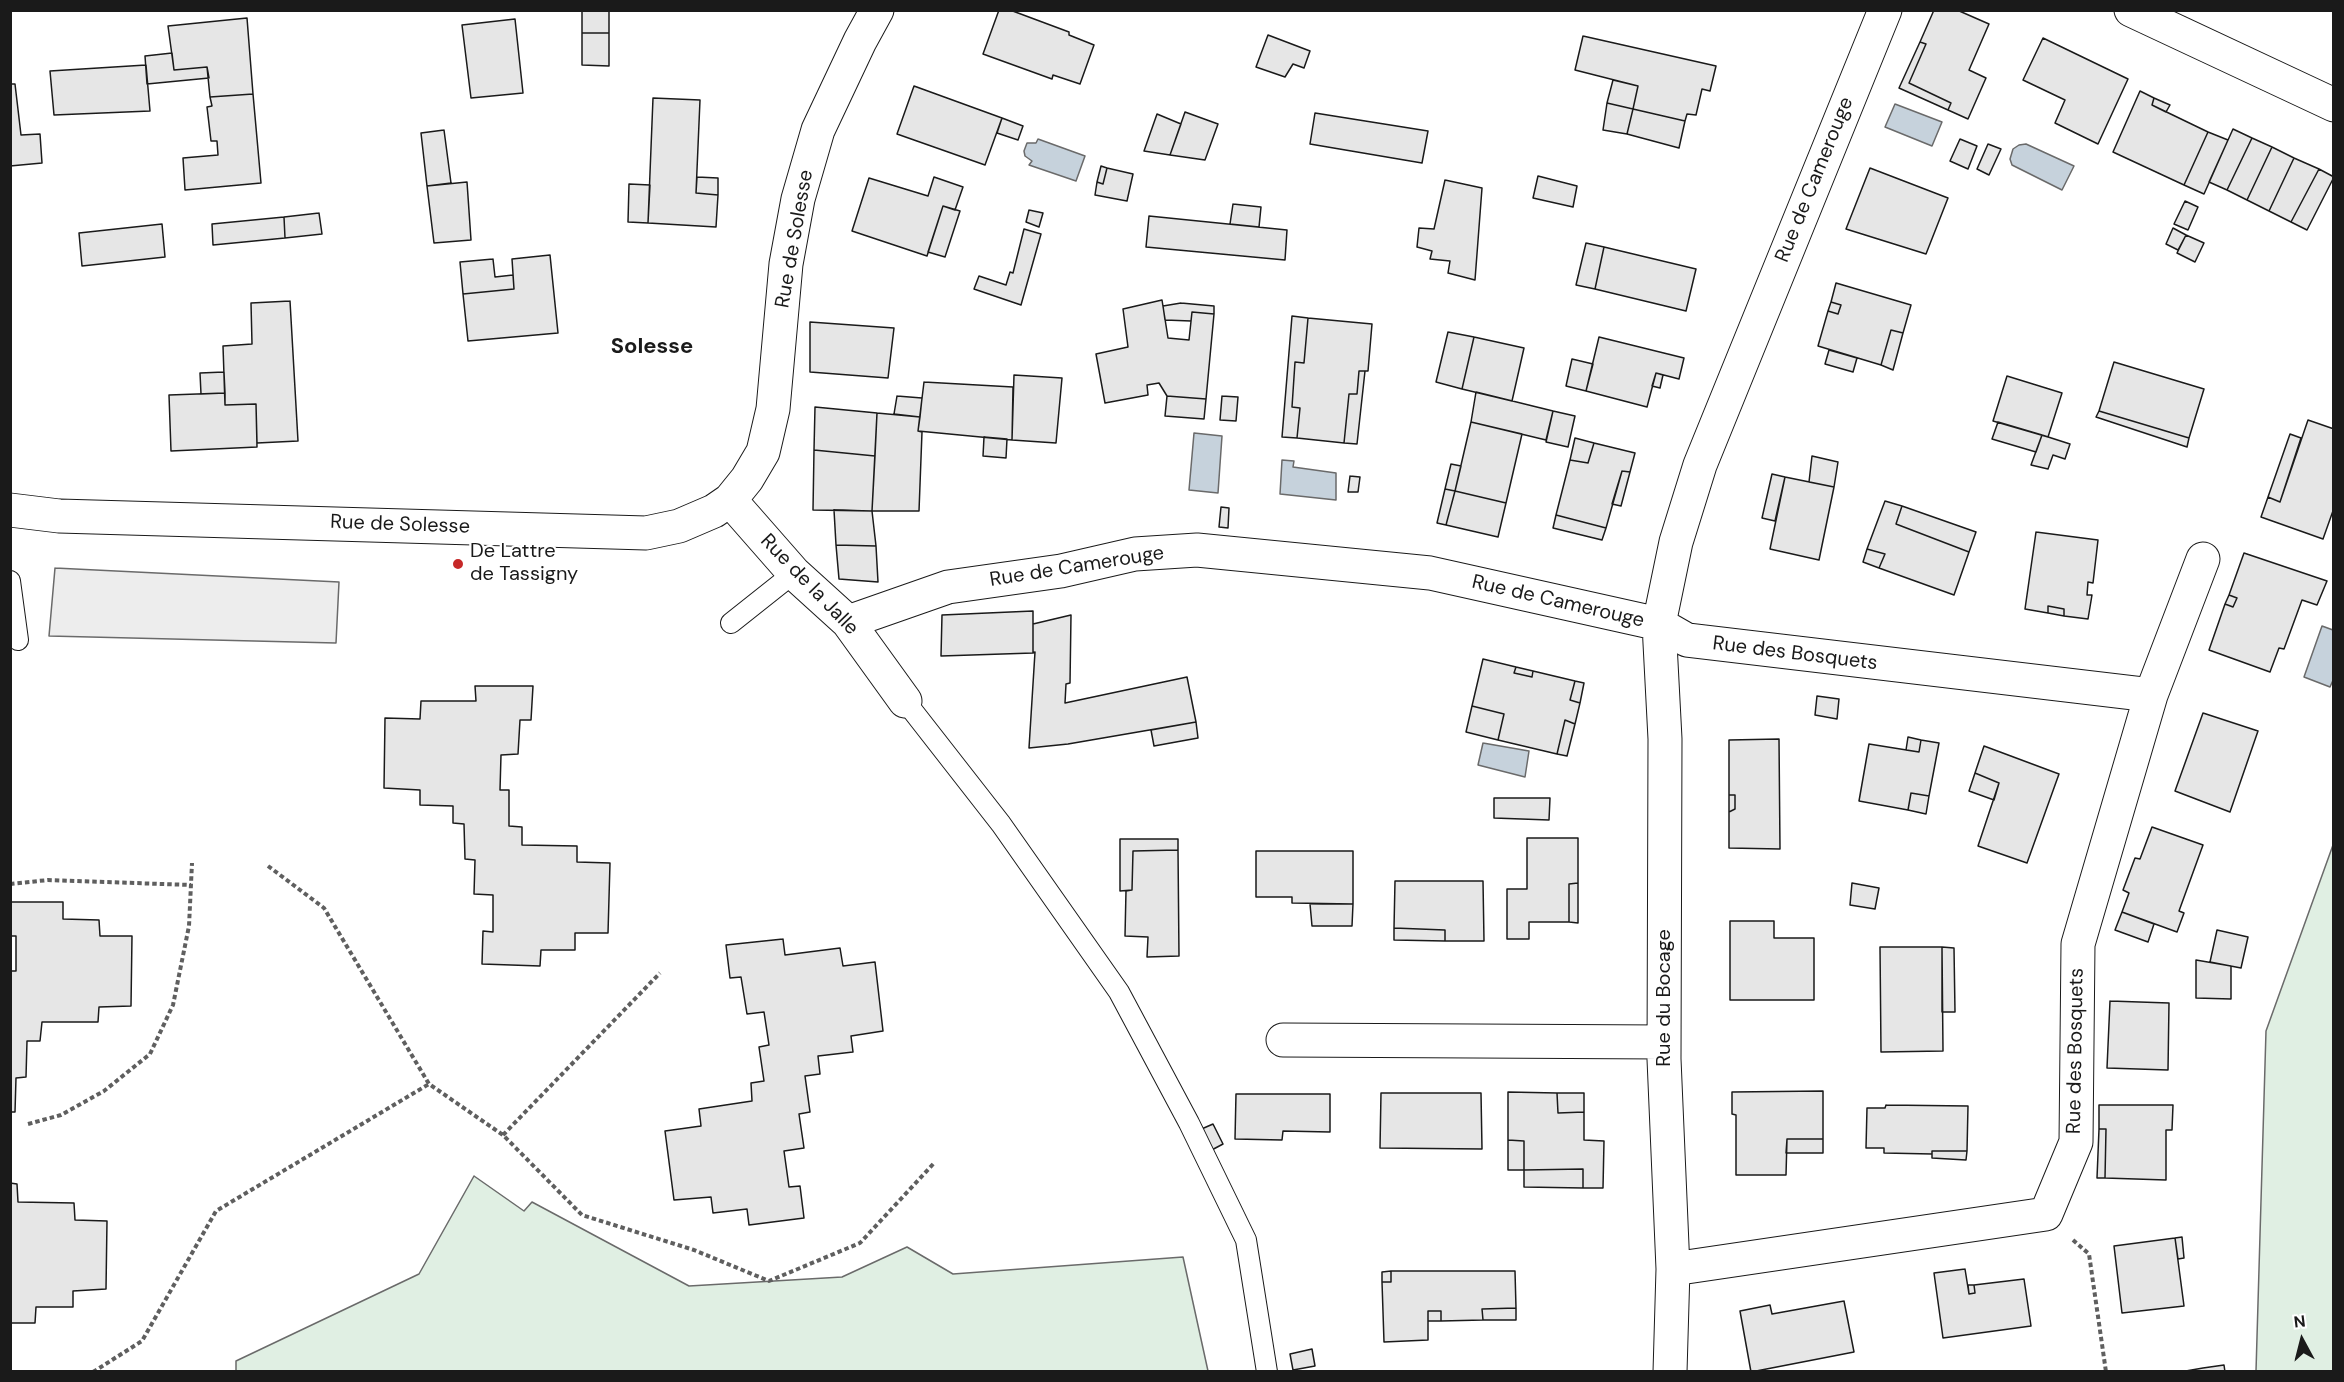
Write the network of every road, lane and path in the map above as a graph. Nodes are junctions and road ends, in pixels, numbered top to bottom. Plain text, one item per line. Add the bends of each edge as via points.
1 (877, 10) edge
2 (1885, 10) edge
3 (2131, 10) edge
4 (2334, 105) edge
5 (730, 500) junction
6 (10, 510) edge
7 (2203, 559) dead end
8 (794, 573) junction
9 (10, 581) edge
10 (848, 622) junction
11 (732, 623) dead end
12 (1659, 624) junction
13 (18, 640) dead end
14 (2151, 695) junction
15 (905, 701) joint
16 (192, 863) dead end
17 (268, 866) dead end
18 (10, 884) edge
19 (191, 885) junction
20 (660, 973) dead end
21 (1283, 1040) dead end
22 (1664, 1042) junction
23 (429, 1084) junction
24 (28, 1124) dead end
25 (503, 1135) junction
26 (935, 1162) dead end
27 (2046, 1214) junction
28 (1673, 1269) junction
29 (93, 1371) edge
30 (1267, 1371) edge
31 (1670, 1371) edge
32 (2106, 1371) edge

1 - 5 street, Rue de Solesse via 818,130 798,199 788,254 773,409 763,452
2 - 12 street, Rue de Camerouge via 1700,465 1676,542
3 - 4 street
5 - 6 street, Rue de Solesse via 714,512 679,526 646,533 59,516
5 - 8 street, Rue de la Jalle
7 - 14 street, Rue des Bosquets
8 - 10 street, Rue de la Jalle
8 - 11 lane
9 - 13 lane
10 - 12 street, Rue de Camerouge via 948,586 1061,571 1135,554 1197,550 1430,573
10 - 15 street, Rue de la Jalle
12 - 14 street, Rue des Bosquets via 1687,640
12 - 22 street, Rue du Bocage via 1665,739
14 - 27 street, Rue des Bosquets via 2078,944 2076,1142
15 - 30 lane via 1001,824 1119,992 1246,1240
16 - 19 path
17 - 23 path via 324,908
18 - 19 path via 48,880
19 - 24 path via 189,926 173,1005 150,1054 104,1091 61,1115
20 - 25 path
21 - 22 street
22 - 28 street, Rue du Bocage
23 - 25 path
23 - 29 path via 216,1211 142,1341
25 - 26 path via 582,1215 694,1250 769,1281 860,1243
27 - 28 street
27 - 32 path via 2089,1254
28 - 31 street, Rue du Bocage

